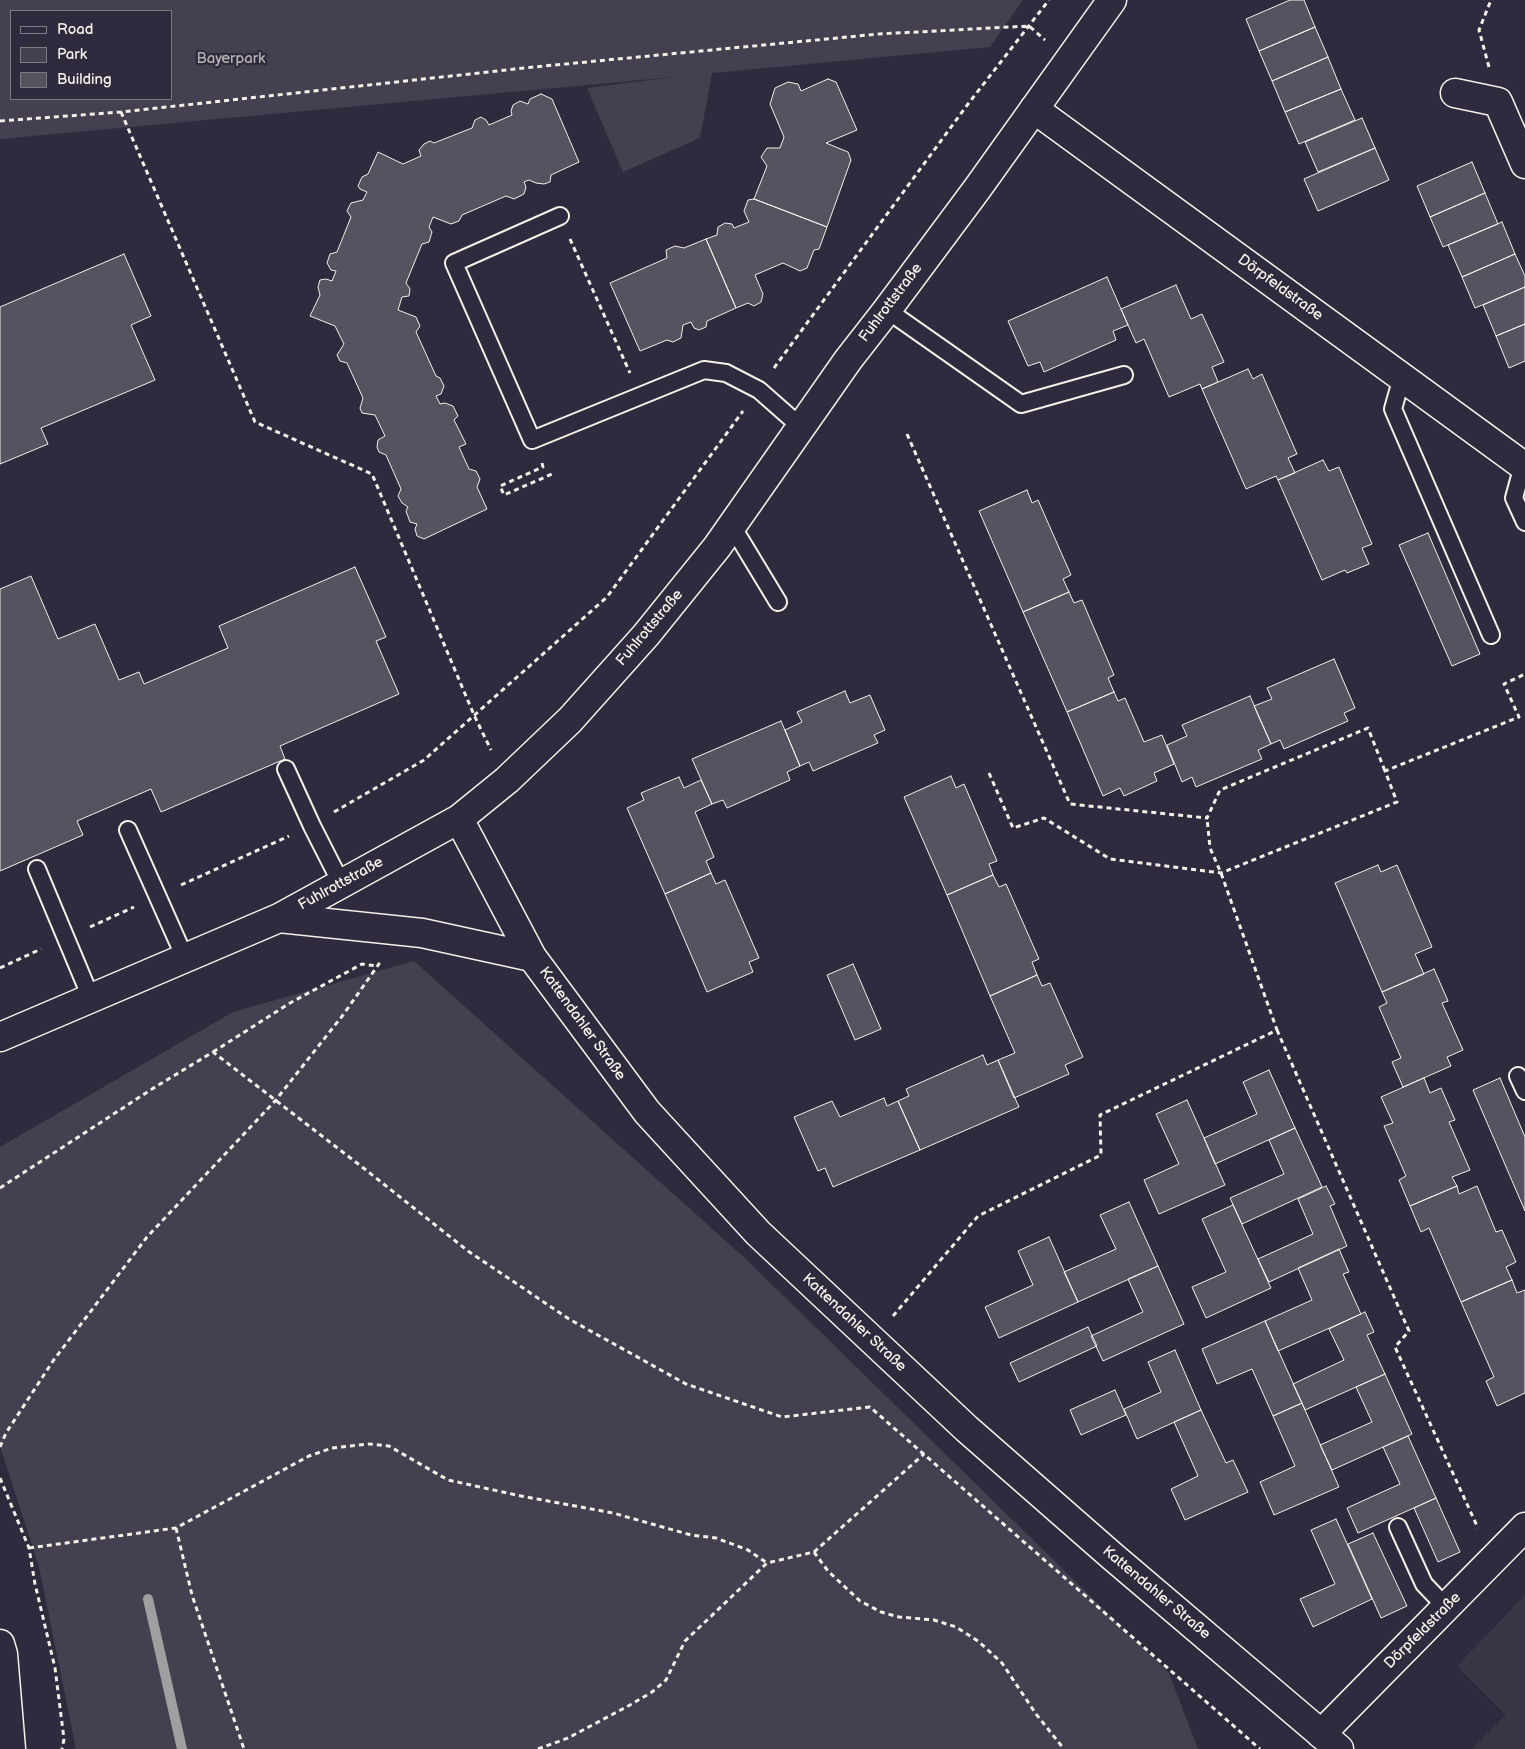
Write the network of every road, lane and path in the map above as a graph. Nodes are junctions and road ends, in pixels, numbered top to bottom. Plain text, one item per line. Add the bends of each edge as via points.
1 (1049, 0) edge
2 (1112, 0) edge
3 (1491, 0) edge
4 (1029, 26) junction
5 (1069, 59) junction
6 (1455, 93) dead end
7 (1498, 102) junction
8 (1034, 109) junction
9 (121, 112) junction
10 (0, 121) edge
11 (1525, 164) edge
12 (560, 216) joint
13 (887, 310) junction
14 (1124, 375) dead end
15 (1402, 377) junction
16 (759, 390) junction
17 (640, 396) junction
18 (801, 427) junction
19 (907, 434) dead end
20 (532, 440) junction
21 (1524, 465) edge
22 (552, 474) dead end
23 (1525, 522) edge
24 (732, 526) junction
25 (778, 602) dead end
26 (1491, 635) dead end
27 (1525, 674) edge
28 (474, 715) junction
29 (286, 769) dead end
30 (1384, 771) junction
31 (989, 773) dead end
32 (507, 780) junction
33 (1207, 818) junction
34 (458, 819) junction
35 (312, 826) junction
36 (128, 830) dead end
37 (37, 869) dead end
38 (1221, 874) junction
39 (341, 883) junction
40 (156, 897) junction
41 (279, 918) junction
42 (409, 932) junction
43 (65, 938) junction
44 (532, 957) junction
45 (185, 958) junction
46 (377, 966) junction
47 (0, 968) edge
48 (91, 998) junction
49 (1277, 1030) junction
50 (0, 1037) edge
51 (213, 1052) junction
52 (275, 1101) junction
53 (0, 1188) edge
54 (872, 1341) junction
55 (0, 1447) edge
56 (924, 1454) junction
57 (0, 1478) edge
58 (1398, 1527) dead end
59 (1525, 1527) edge
60 (176, 1528) junction
61 (29, 1548) junction
62 (814, 1552) junction
63 (1493, 1560) junction
64 (767, 1563) junction
65 (1446, 1607) junction
66 (0, 1644) edge
67 (1330, 1742) edge
68 (12, 1749) edge
69 (62, 1749) edge
70 (244, 1749) edge
71 (538, 1749) edge
72 (1064, 1749) edge
73 (1260, 1749) edge

1 - 4 path
2 - 5 street, Fuhlrottstraße
3 - 7 path via 1479,30
4 - 5 path
4 - 9 path via 879,34
4 - 16 path via 968,104
5 - 8 street, Fuhlrottstraße
6 - 7 street
7 - 11 street
8 - 13 street, Fuhlrottstraße
8 - 15 street, Dörpfeldstraße
9 - 10 path
9 - 28 path via 256,422 372,474
12 - 17 path
12 - 20 lane via 454,263
13 - 14 lane via 1020,404
13 - 18 street, Fuhlrottstraße
15 - 21 street, Dörpfeldstraße
15 - 26 lane via 1393,409
16 - 17 lane via 726,373 704,370
16 - 18 lane
16 - 28 path via 607,597
17 - 20 lane
18 - 24 street, Fuhlrottstraße
19 - 33 path via 1070,804
20 - 22 path via 544,467 500,486 504,495
21 - 23 lane via 1514,498
24 - 25 lane
24 - 32 street, Fuhlrottstraße via 639,642 570,720
27 - 30 path via 1504,684 1519,717
28 - 32 path
28 - 35 path via 424,760
29 - 35 lane
30 - 33 path via 1368,728 1220,790
30 - 38 path via 1397,802
31 - 38 path via 1014,828 1044,818 1110,859
32 - 34 street, Fuhlrottstraße
33 - 38 path via 1210,848
34 - 39 street, Fuhlrottstraße
34 - 44 street, Kattendahler Straße
35 - 39 lane
35 - 40 path
36 - 40 lane
37 - 43 lane
38 - 49 path
39 - 41 street, Fuhlrottstraße
40 - 43 path
40 - 45 lane
41 - 42 street
41 - 45 street, Fuhlrottstraße
42 - 44 street
42 - 46 path
43 - 47 path
43 - 48 lane
44 - 54 street, Kattendahler Straße via 647,1112 758,1233
45 - 48 street, Fuhlrottstraße
46 - 51 path via 362,964
46 - 52 path
48 - 50 street, Fuhlrottstraße
49 - 54 path via 1100,1115 1101,1155 978,1216
49 - 63 path via 1409,1331 1395,1347
51 - 52 path
51 - 53 path
52 - 55 path via 147,1237 53,1361
52 - 56 path via 468,1251 569,1319 686,1384 782,1417 870,1407
54 - 67 street, Kattendahler Straße via 966,1429
56 - 62 path
56 - 73 path
57 - 61 path
58 - 65 lane via 1424,1584
59 - 63 street, Dörpfeldstraße
60 - 61 path
60 - 64 path via 309,1456 332,1448 368,1444 389,1446 448,1480 613,1513 716,1538 748,1550
60 - 70 path via 192,1595
61 - 69 path via 55,1668 64,1738
62 - 64 path
62 - 72 path via 828,1571 860,1601 899,1617 934,1620 978,1641 1002,1663
63 - 65 street, Dörpfeldstraße
64 - 71 path via 686,1641 666,1680 652,1692 568,1738
65 - 67 street, Dörpfeldstraße
66 - 68 street

